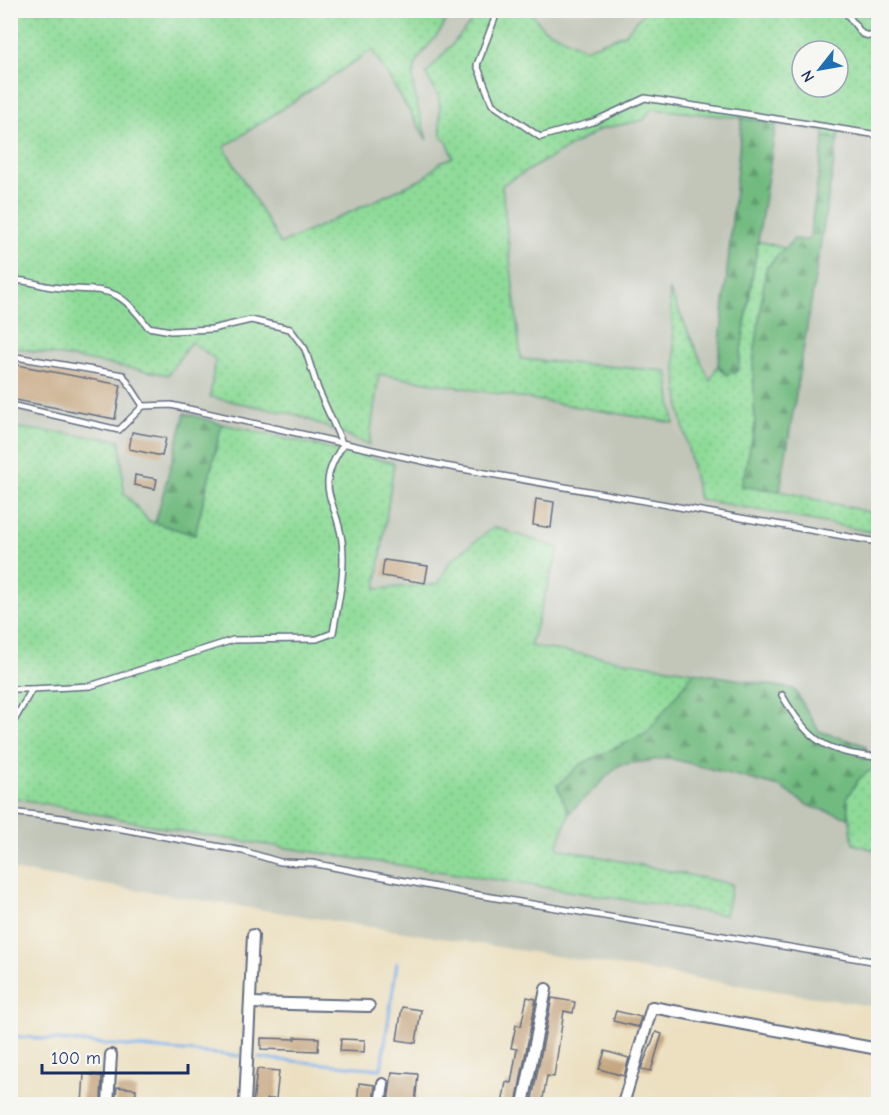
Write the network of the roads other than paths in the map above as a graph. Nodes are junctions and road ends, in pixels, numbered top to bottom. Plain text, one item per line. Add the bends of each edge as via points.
1 (498, 10) edge
2 (844, 10) edge
3 (879, 38) edge
4 (879, 135) edge
5 (10, 280) edge
6 (10, 359) edge
7 (10, 405) edge
8 (143, 406) junction
9 (343, 445) junction
10 (879, 542) edge
11 (10, 689) edge
12 (32, 689) junction
13 (782, 695) dead end
14 (10, 728) edge
15 (879, 757) edge
16 (10, 812) edge
17 (253, 935) dead end
18 (879, 962) edge
19 (546, 989) dead end
20 (250, 1003) junction
21 (369, 1006) dead end
22 (879, 1049) edge
23 (111, 1055) dead end
24 (382, 1084) dead end
25 (108, 1104) edge
26 (245, 1104) edge
27 (380, 1104) edge
28 (523, 1104) edge
29 (622, 1104) edge

1 - 4 lane via 477,65 492,104 540,136 593,122 645,98
2 - 3 lane via 862,34
5 - 9 lane via 114,292 136,310 148,327 171,331 251,320 290,329 305,349
6 - 8 lane via 123,375
7 - 8 lane via 119,430
8 - 9 lane via 171,405
9 - 10 lane
9 - 12 lane via 330,465 328,496 342,540 333,633 318,639 233,640 90,686
11 - 12 lane
12 - 14 lane
13 - 15 lane via 815,740 847,755
16 - 18 lane via 243,850 280,862 312,863
17 - 20 street
19 - 28 street
20 - 21 street
20 - 26 street
22 - 29 street via 652,1007
23 - 25 street
24 - 27 street

